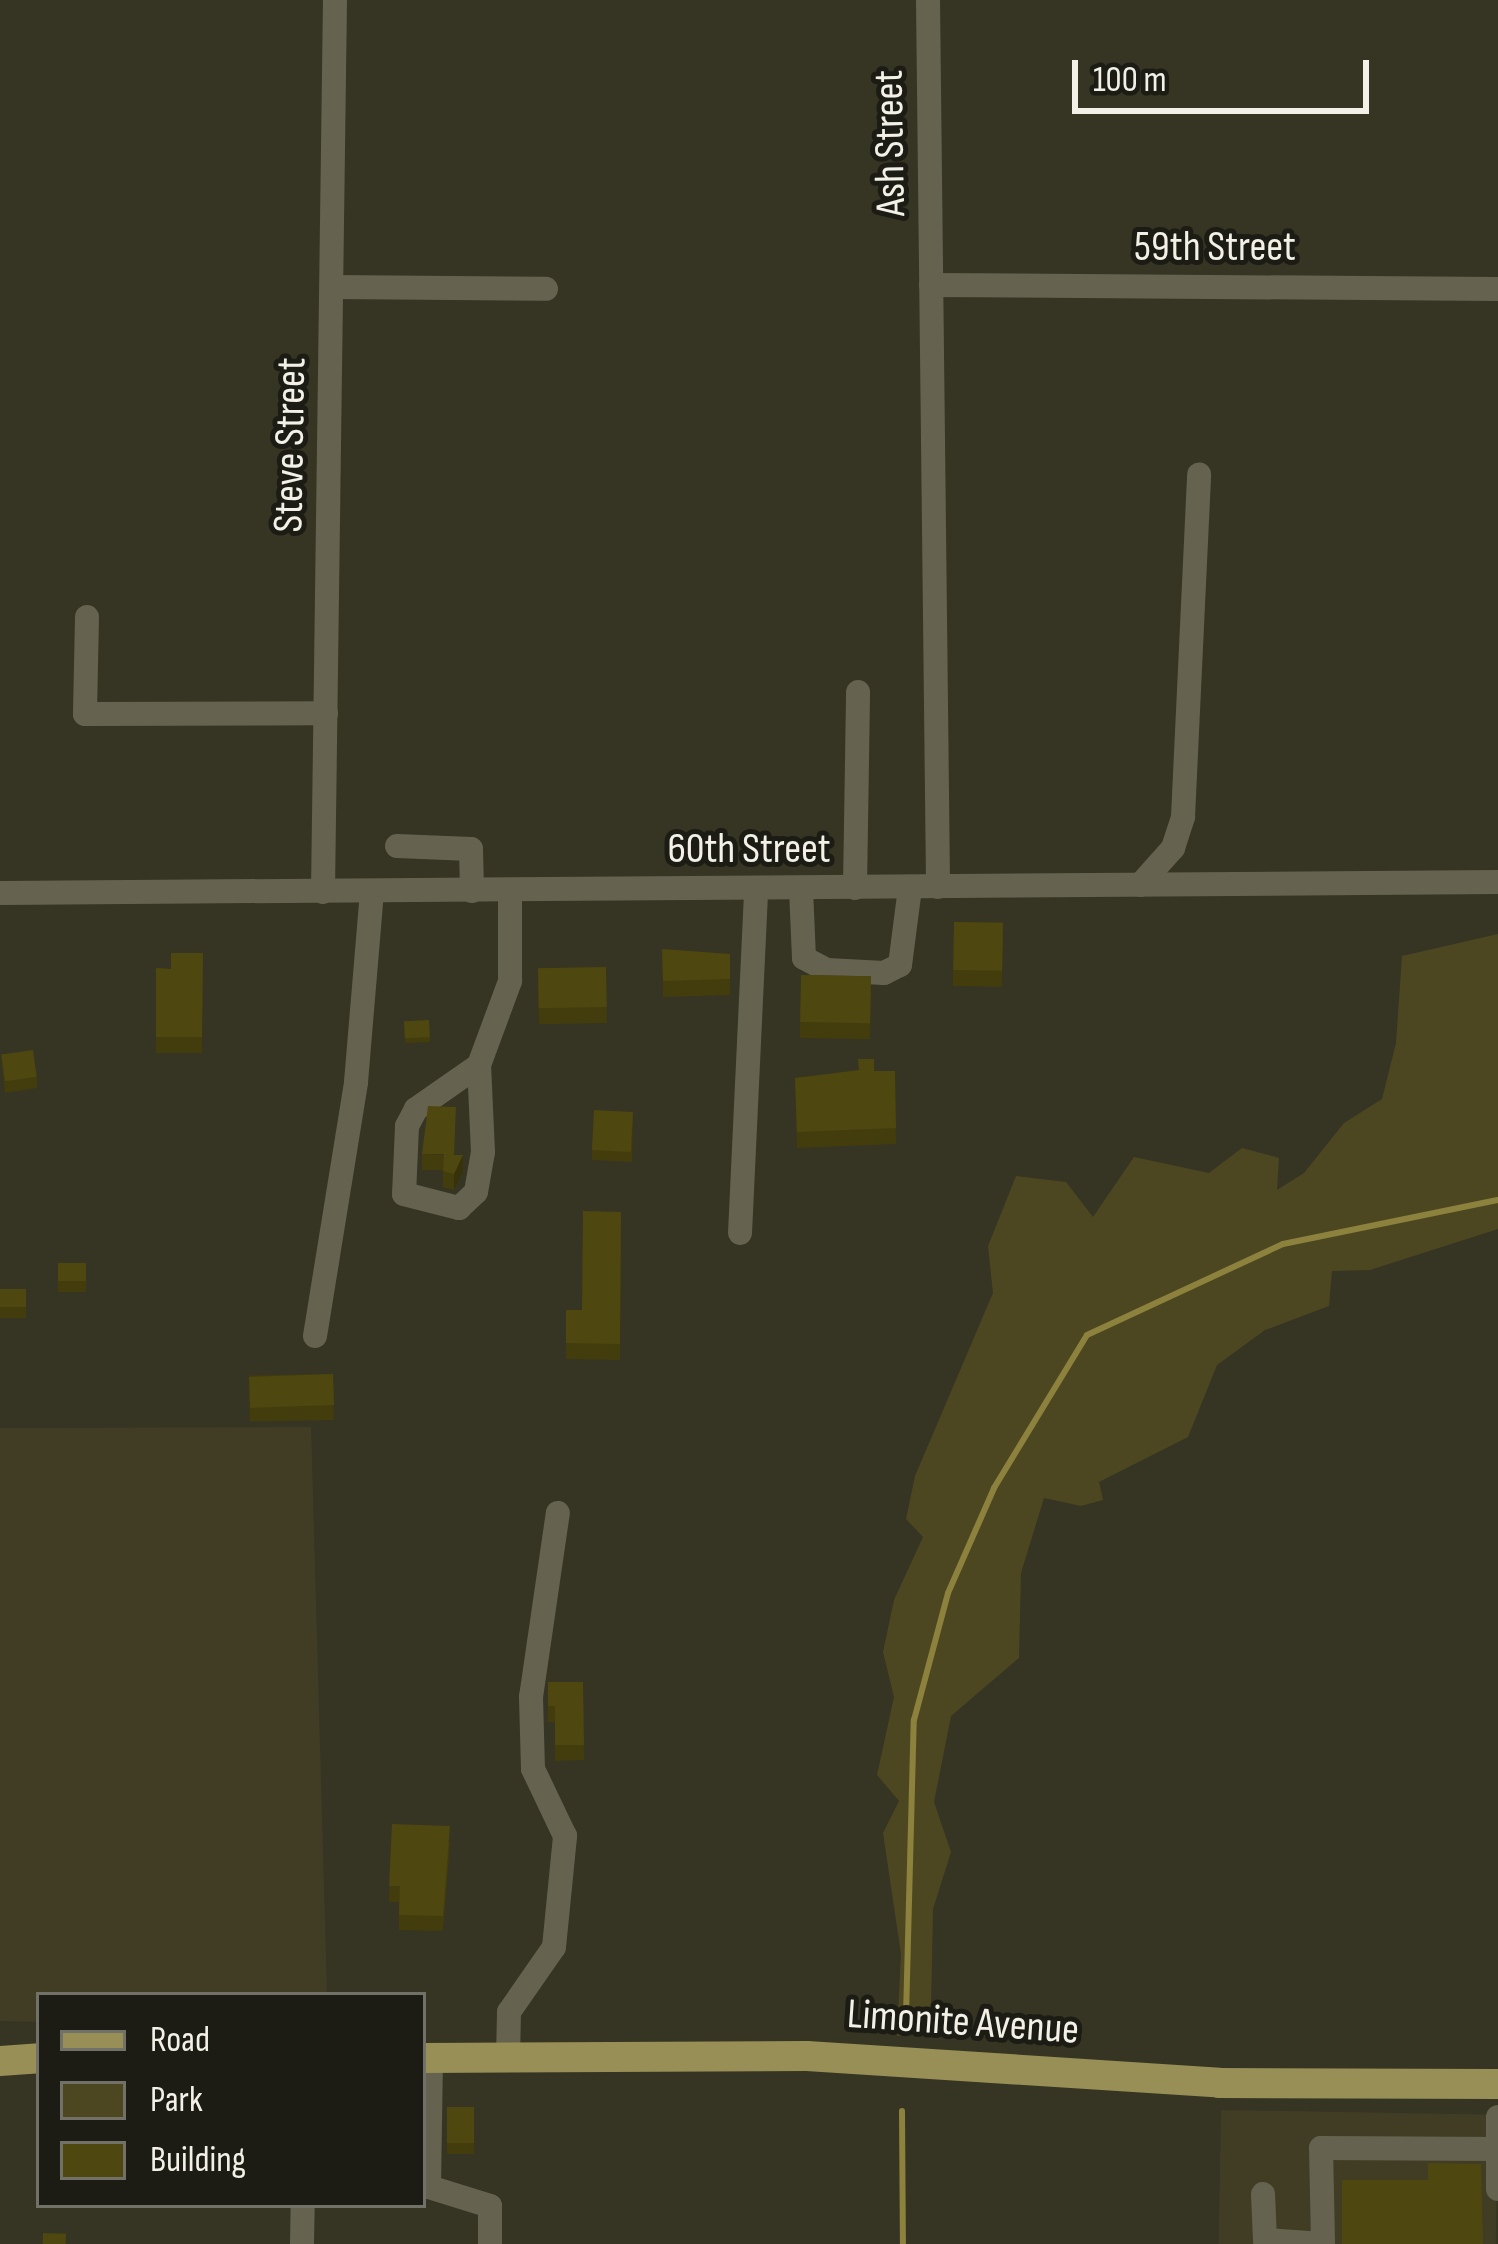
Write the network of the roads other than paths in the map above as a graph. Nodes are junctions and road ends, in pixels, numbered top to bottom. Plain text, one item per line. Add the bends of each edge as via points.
1 (335, 0) edge
2 (928, 0) edge
3 (932, 284) junction
4 (332, 287) junction
5 (1498, 289) edge
6 (546, 290) dead end
7 (1199, 474) dead end
8 (88, 617) dead end
9 (858, 692) dead end
10 (326, 713) junction
11 (397, 846) dead end
12 (1498, 882) edge
13 (1140, 885) junction
14 (938, 887) junction
15 (855, 888) junction
16 (910, 888) junction
17 (755, 889) junction
18 (801, 889) junction
19 (472, 891) junction
20 (510, 891) junction
21 (323, 892) junction
22 (372, 892) junction
23 (0, 893) edge
24 (478, 1065) junction
25 (740, 1233) dead end
26 (315, 1336) dead end
27 (558, 1514) dead end
28 (36, 2058) edge
29 (427, 2058) edge
30 (508, 2059) junction
31 (0, 2061) edge
32 (1498, 2084) edge
33 (1498, 2117) edge
34 (1498, 2149) edge
35 (1498, 2189) edge
36 (1263, 2194) dead end
37 (302, 2208) edge
38 (1323, 2243) edge
39 (302, 2244) edge
40 (490, 2244) edge

1 - 4 street, Steve Street
2 - 3 street, Ash Street
3 - 5 street, 59th Street
3 - 14 street, Ash Street
4 - 6 street
4 - 10 street, Steve Street
7 - 13 street via 1183,817 1173,848
8 - 10 street via 85,714
9 - 15 street
10 - 21 street, Steve Street
11 - 19 street via 471,849
12 - 13 street, 60th Street
13 - 14 street, 60th Street
14 - 16 street, 60th Street
15 - 16 street, 60th Street
15 - 18 street, 60th Street
16 - 18 street via 900,965 884,974 827,970 804,958
17 - 18 street, 60th Street
17 - 20 street, 60th Street
17 - 25 street
19 - 20 street, 60th Street
19 - 22 street, 60th Street
20 - 24 street via 510,981
21 - 22 street, 60th Street
21 - 23 street, 60th Street
22 - 26 street via 356,1082
24 - 24 street via 483,1152 476,1192 459,1208 404,1195 407,1126 416,1109
27 - 30 street via 531,1697 533,1769 565,1836 554,1947 509,2012
28 - 31 main road
29 - 30 main road, Limonite Avenue
29 - 40 street via 429,2187 490,2206
30 - 32 main road, Limonite Avenue via 872,2057 1219,2083
33 - 34 street
34 - 35 street
34 - 38 street via 1321,2148
36 - 38 street via 1265,2240
37 - 39 street

